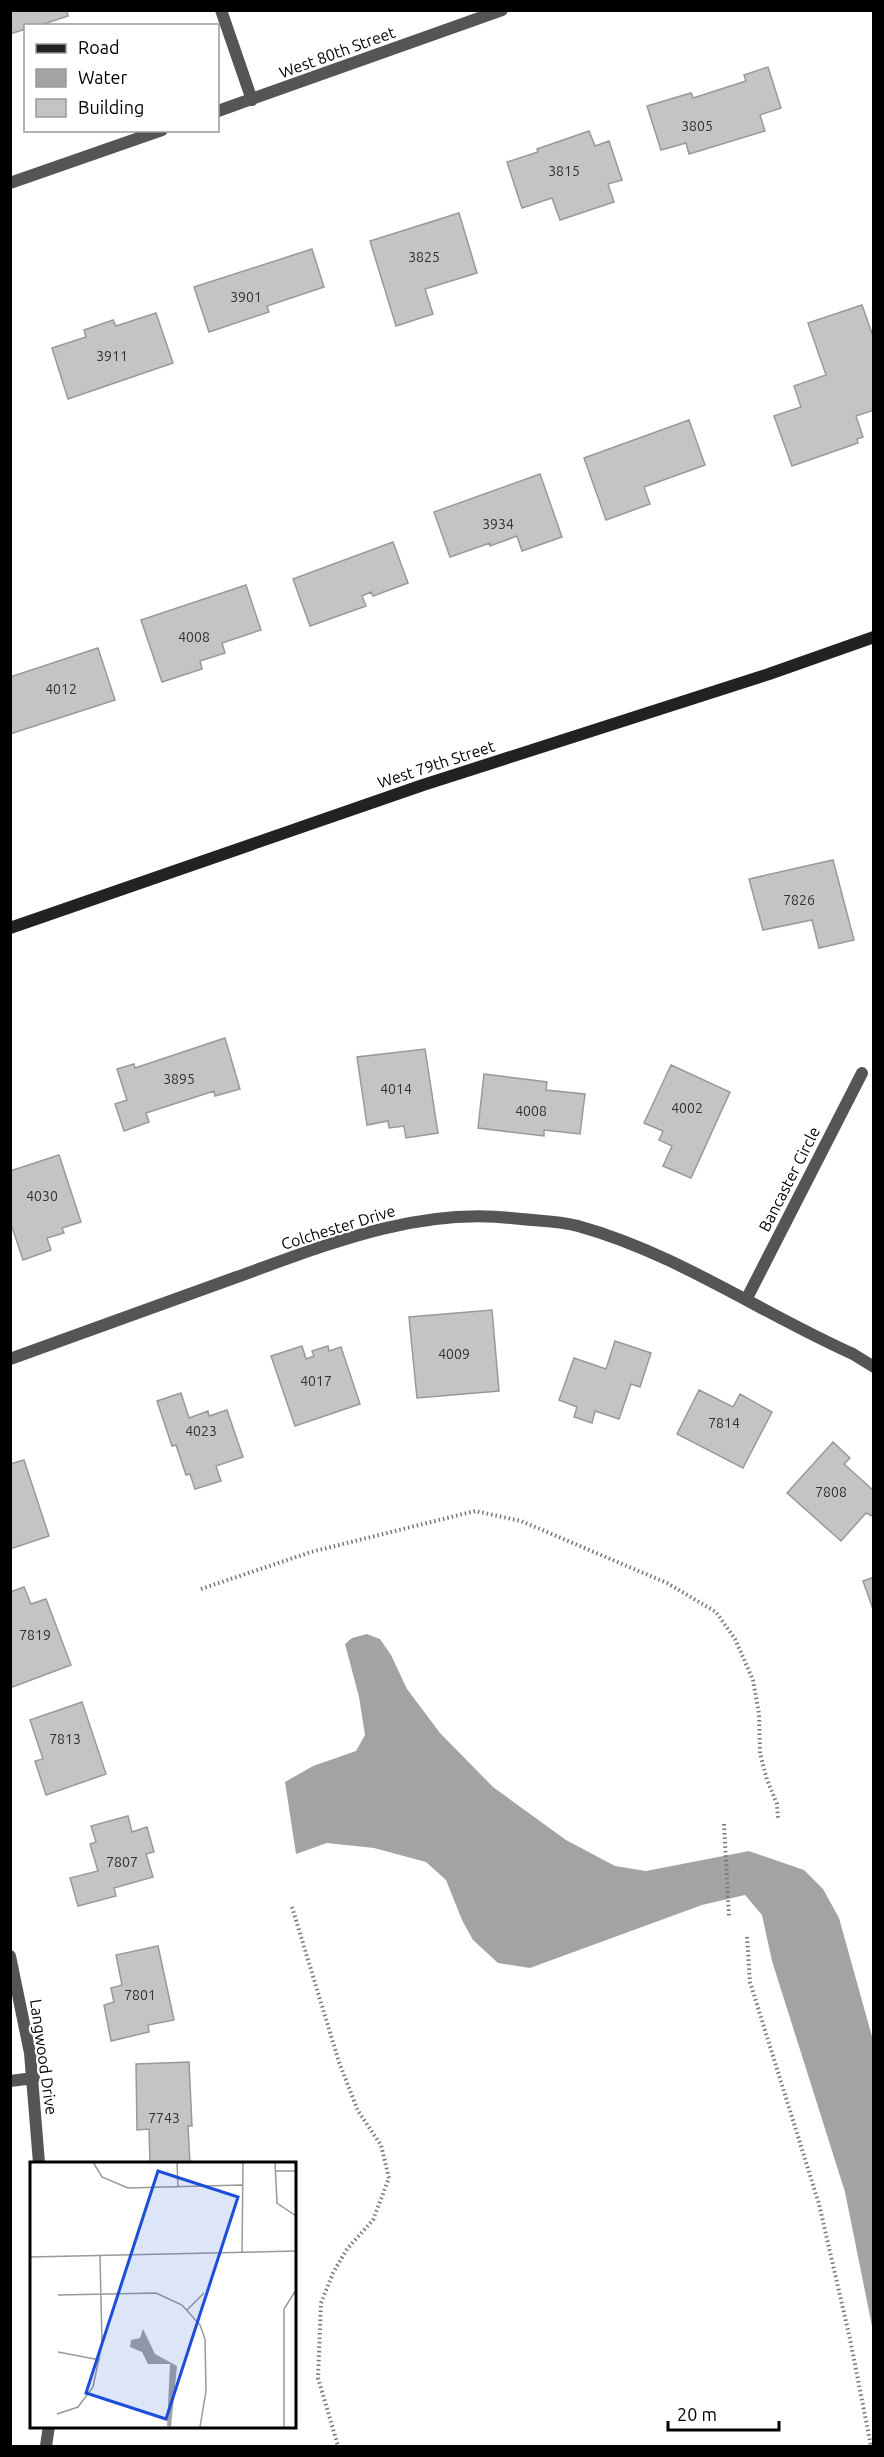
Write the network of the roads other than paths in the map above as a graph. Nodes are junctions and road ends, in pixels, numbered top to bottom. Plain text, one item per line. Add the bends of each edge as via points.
1 (222, 10) edge
2 (502, 10) edge
3 (252, 100) junction
4 (219, 111) edge
5 (156, 132) edge
6 (10, 183) edge
7 (873, 637) edge
8 (10, 928) edge
9 (862, 1073) dead end
10 (746, 1300) junction
11 (10, 1359) edge
12 (873, 1367) edge
13 (10, 1956) edge
14 (34, 2078) junction
15 (10, 2081) edge
16 (39, 2162) edge
17 (49, 2427) edge
18 (46, 2446) edge

1 - 3 street
2 - 3 street, West 80th Street
3 - 4 street, West 80th Street
5 - 6 street
7 - 8 main road, West 79th Street via 423,785
9 - 10 street, Bancaster Circle
10 - 11 street, Colchester Drive via 628,1243 579,1227 493,1215 442,1217 342,1240
10 - 12 street, Colchester Drive
13 - 14 street, Langwood Drive
14 - 15 street
14 - 16 street, Langwood Drive
17 - 18 street

